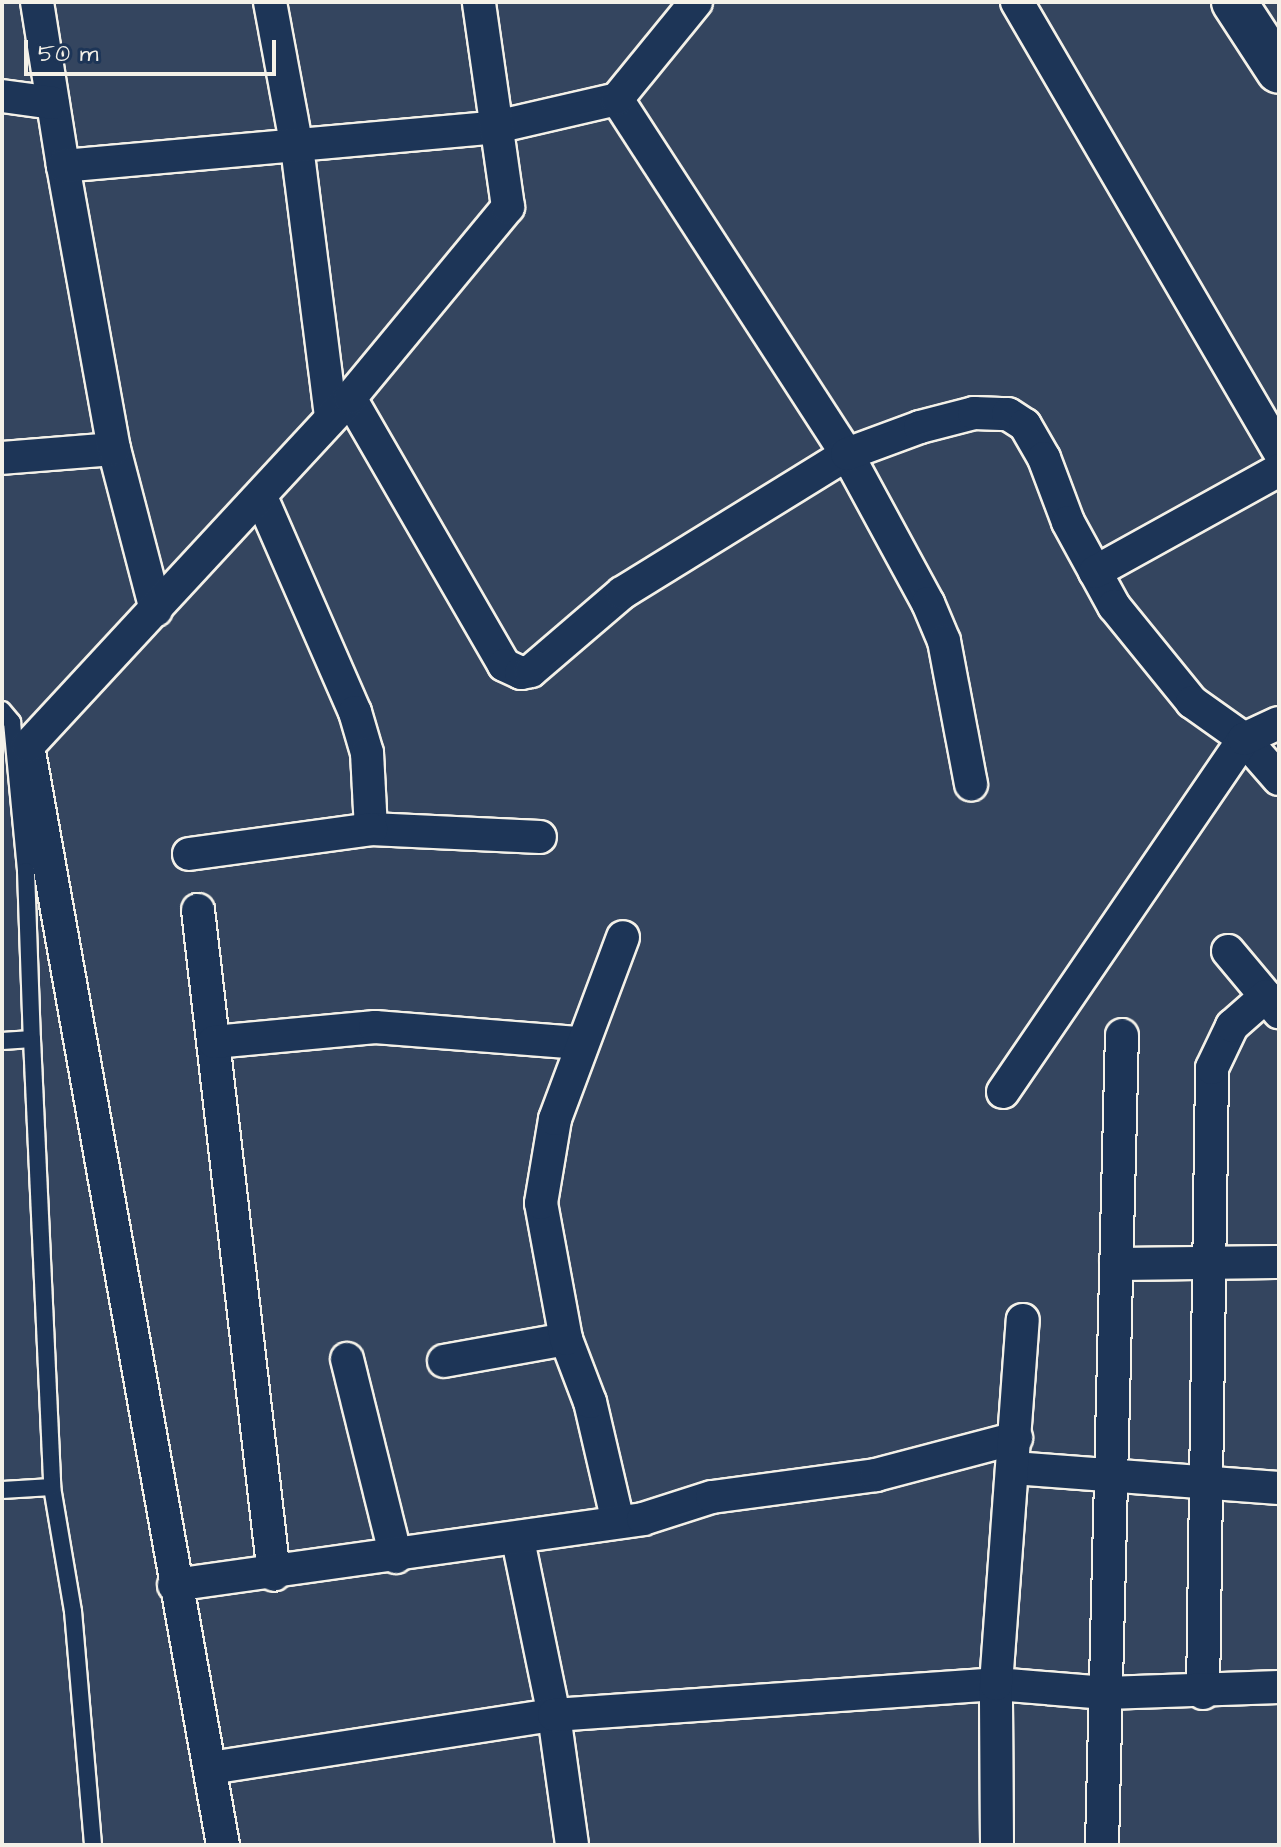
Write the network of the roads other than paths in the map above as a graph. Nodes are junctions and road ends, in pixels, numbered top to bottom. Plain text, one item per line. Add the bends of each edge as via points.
1 (37, 2) edge
2 (270, 2) edge
3 (479, 2) edge
4 (696, 2) edge
5 (1017, 2) edge
6 (1234, 2) edge
7 (1279, 71) edge
8 (2, 96) edge
9 (617, 99) junction
10 (53, 103) junction
11 (496, 127) junction
12 (297, 147) junction
13 (63, 166) junction
14 (340, 406) junction
15 (114, 449) junction
16 (1279, 451) edge
17 (847, 454) junction
18 (2, 458) edge
19 (1279, 470) edge
20 (261, 497) junction
21 (1095, 572) junction
22 (156, 610) junction
23 (2, 710) edge
24 (1279, 723) edge
25 (1244, 739) junction
26 (1279, 779) edge
27 (971, 784) dead end
28 (371, 829) junction
29 (540, 837) dead end
30 (189, 854) dead end
31 (198, 910) dead end
32 (623, 937) dead end
33 (1228, 951) dead end
34 (1273, 1004) edge
35 (1122, 1035) dead end
36 (32, 1039) junction
37 (2, 1041) edge
38 (214, 1042) junction
39 (580, 1043) junction
40 (1003, 1092) dead end
41 (1212, 1262) junction
42 (1279, 1262) edge
43 (1116, 1264) junction
44 (1023, 1320) dead end
45 (566, 1339) junction
46 (347, 1359) dead end
47 (444, 1361) dead end
48 (1015, 1453) junction
49 (1111, 1476) junction
50 (1203, 1482) junction
51 (52, 1487) junction
52 (1279, 1488) edge
53 (2, 1490) edge
54 (618, 1522) junction
55 (518, 1540) junction
56 (396, 1557) junction
57 (274, 1575) junction
58 (174, 1585) junction
59 (996, 1684) junction
60 (1279, 1687) edge
61 (1106, 1693) junction
62 (1203, 1693) junction
63 (554, 1715) junction
64 (210, 1768) junction
65 (93, 1845) edge
66 (223, 1845) edge
67 (572, 1845) edge
68 (997, 1845) edge
69 (1102, 1845) edge

1 - 10 street
2 - 12 street
3 - 11 street
4 - 9 street
5 - 16 street
6 - 7 highway
8 - 10 street
9 - 11 street
9 - 17 street
10 - 13 street
11 - 12 street
11 - 14 street via 508,207
12 - 13 street
12 - 14 street
13 - 15 street
14 - 17 street via 504,665 521,673 531,671 622,593
14 - 20 street
15 - 18 street
15 - 22 street
17 - 21 street via 974,413 1008,414 1025,425 1044,458 1068,522
17 - 27 street via 944,641
19 - 21 street
20 - 22 street
20 - 28 street via 355,712 367,753
21 - 25 street via 1114,606 1192,702
22 - 58 street via 28,746
23 - 36 lane via 12,722 26,871
24 - 25 street
25 - 26 street
25 - 40 street
28 - 29 street
28 - 30 street
31 - 38 street
32 - 39 street
33 - 34 street
34 - 41 street via 1232,1026 1212,1068
35 - 43 street
36 - 37 lane
36 - 51 lane
38 - 39 street via 375,1027
38 - 57 street
39 - 45 street via 546,1155 541,1203
41 - 42 street
41 - 43 street
41 - 50 street
43 - 49 street
44 - 48 street
45 - 47 street
45 - 54 street via 590,1402
46 - 56 street
48 - 49 street
48 - 54 street via 712,1497
48 - 59 street
49 - 50 street
49 - 61 street
50 - 52 street
50 - 62 street
51 - 53 lane
51 - 65 lane via 73,1611
54 - 55 street
55 - 56 street
55 - 63 street
56 - 57 street
57 - 58 street
58 - 64 street
59 - 61 street
59 - 63 street
59 - 68 street
60 - 62 street
61 - 62 street
61 - 69 street
63 - 64 street
63 - 67 street
64 - 66 street

